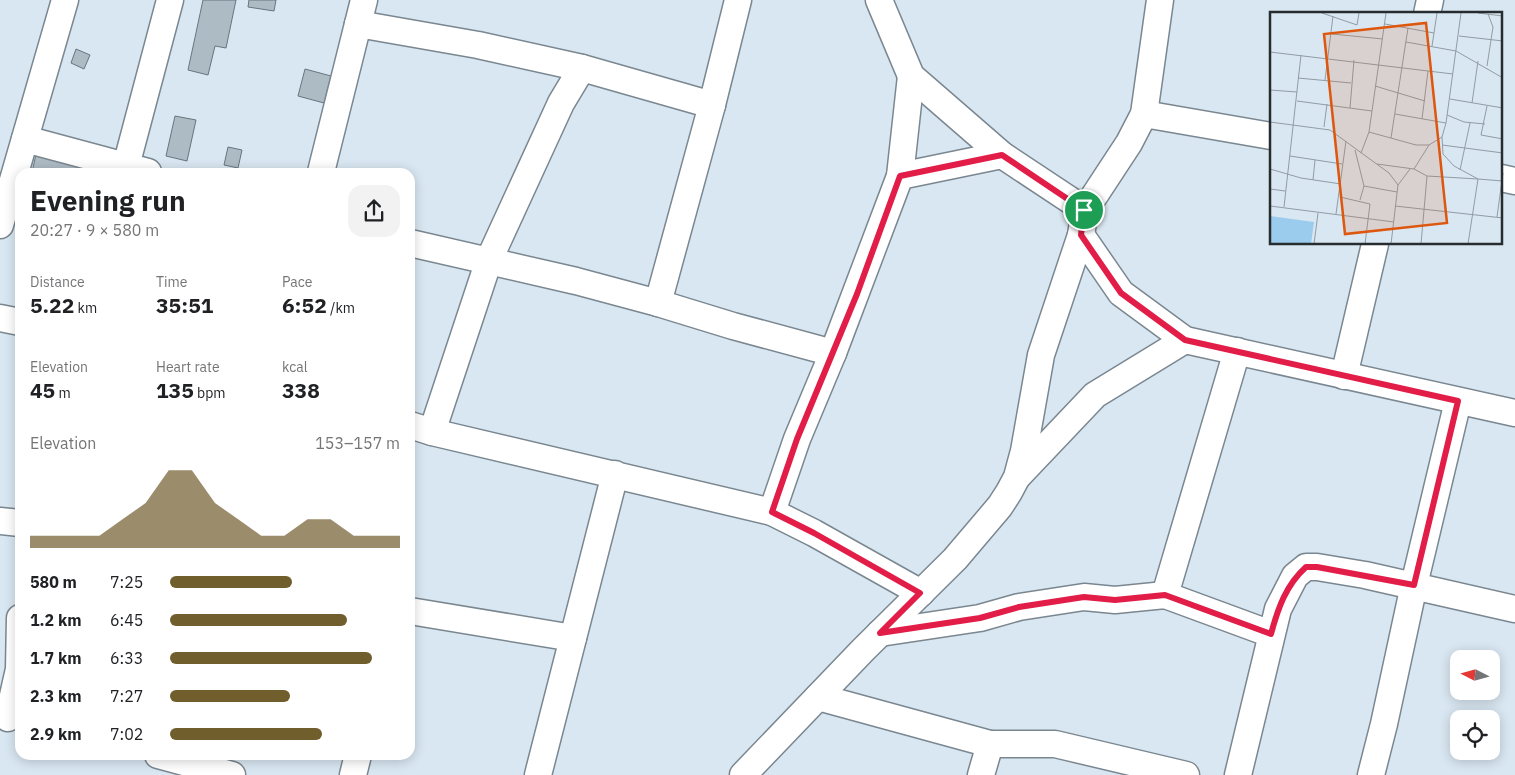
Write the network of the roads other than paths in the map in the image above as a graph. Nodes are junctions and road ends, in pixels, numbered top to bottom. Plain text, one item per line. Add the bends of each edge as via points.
1 (65, 0) edge
2 (170, 0) edge
3 (738, 0) edge
4 (879, 0) edge
5 (1160, 0) edge
6 (361, 12) edge
7 (582, 68) junction
8 (911, 76) junction
9 (712, 104) junction
10 (1144, 114) junction
11 (1270, 136) edge
12 (25, 139) junction
13 (1002, 155) junction
14 (17, 168) edge
15 (133, 168) edge
16 (137, 168) edge
17 (322, 168) edge
18 (15, 173) edge
19 (900, 176) junction
20 (1502, 178) edge
21 (1515, 181) edge
22 (1084, 210) junction
23 (0, 225) edge
24 (1081, 235) junction
25 (415, 244) edge
26 (1374, 245) edge
27 (489, 260) junction
28 (658, 303) junction
29 (0, 318) edge
30 (15, 321) edge
31 (1185, 340) junction
32 (1236, 352) junction
33 (833, 353) junction
34 (1344, 376) junction
35 (1458, 401) junction
36 (1515, 413) edge
37 (421, 429) edge
38 (615, 474) junction
39 (1017, 477) junction
40 (772, 512) junction
41 (0, 521) edge
42 (15, 522) edge
43 (1414, 585) junction
44 (920, 593) junction
45 (1165, 595) junction
46 (1515, 609) edge
47 (415, 612) edge
48 (880, 633) junction
49 (1271, 634) junction
50 (573, 638) junction
51 (15, 689) edge
52 (818, 697) junction
53 (9, 718) edge
54 (990, 744) junction
55 (357, 760) edge
56 (168, 761) edge
57 (1136, 769) edge
58 (232, 775) edge
59 (353, 775) edge
60 (538, 775) edge
61 (744, 775) edge
62 (981, 775) edge
63 (1186, 775) edge
64 (1238, 775) edge
65 (1371, 775) edge

1 - 12 street
2 - 16 street
3 - 9 street
4 - 8 street
5 - 10 street
6 - 7 street via 478,45
6 - 17 street
7 - 9 street
7 - 27 street via 557,111
8 - 13 street
8 - 19 street
9 - 28 street
10 - 11 street
10 - 22 street
12 - 14 street
12 - 15 street
13 - 19 street
13 - 22 street
18 - 23 street
19 - 33 street
20 - 21 street
22 - 24 street
24 - 31 street via 1121,293
24 - 39 street via 1040,355 1031,417
25 - 27 street
26 - 34 street
27 - 28 street
27 - 37 street
28 - 33 street
29 - 30 street
31 - 32 street
31 - 39 street via 1095,395
32 - 34 street
32 - 45 street
33 - 40 street via 797,439
34 - 35 street
35 - 36 street
35 - 43 street
37 - 38 street
38 - 40 street
38 - 50 street
39 - 44 street via 1000,506 955,559
40 - 44 street
41 - 42 street
43 - 46 street
43 - 49 street via 1306,567 1295,576 1284,595
43 - 65 street
44 - 48 street
45 - 48 street via 1115,600 1084,597 1019,607 980,618
45 - 49 street
47 - 50 street
48 - 52 street
49 - 64 street
50 - 60 street
51 - 53 street
52 - 54 street
52 - 61 street
54 - 57 street via 1055,744
54 - 62 street
55 - 59 street
56 - 58 street
57 - 63 street

